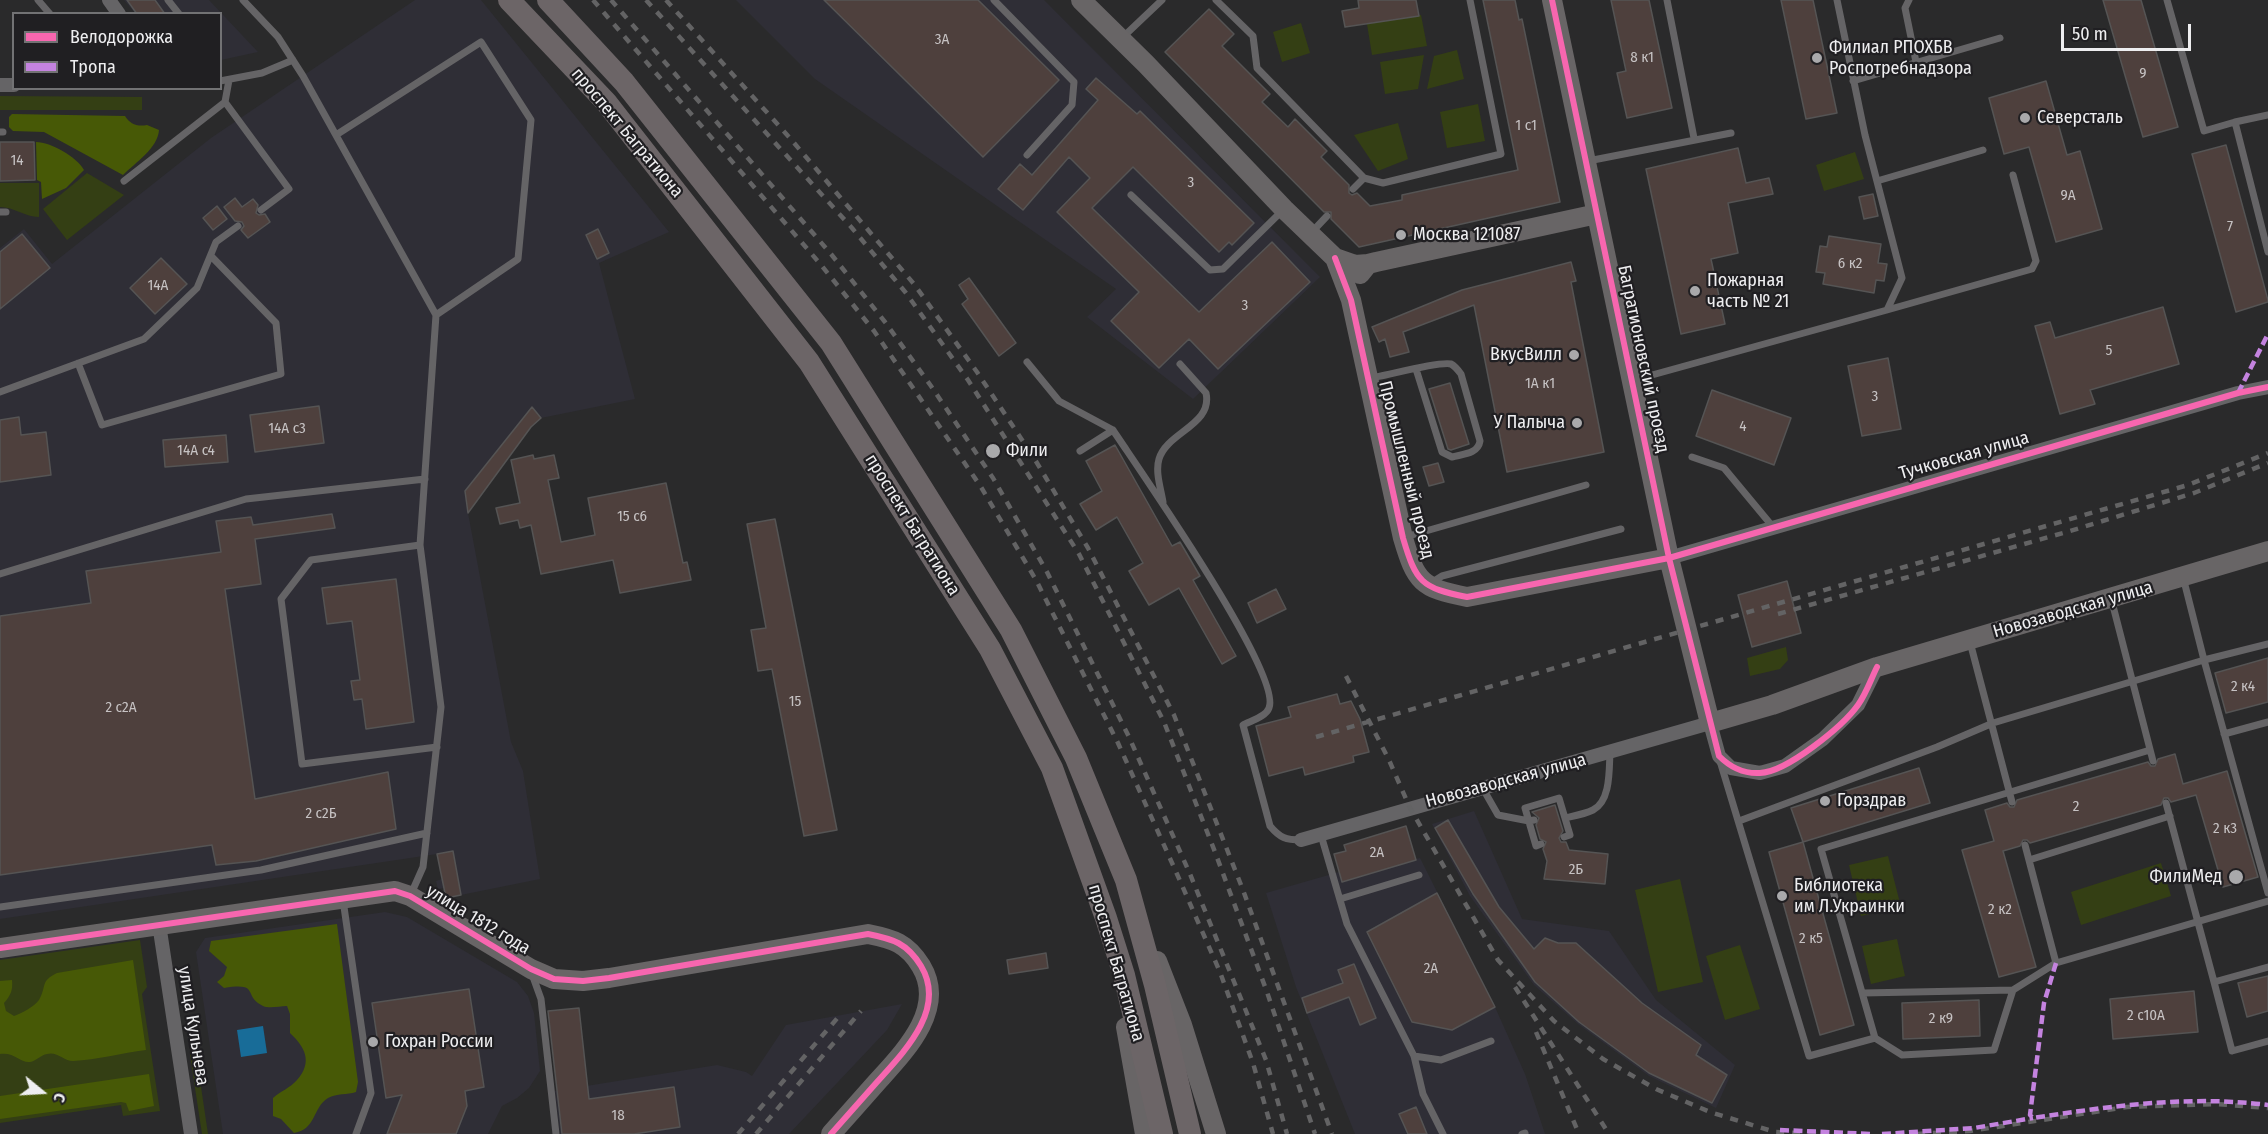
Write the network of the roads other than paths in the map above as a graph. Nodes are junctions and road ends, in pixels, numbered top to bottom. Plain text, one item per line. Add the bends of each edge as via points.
1 (38, 0) edge
2 (108, 0) edge
3 (168, 0) edge
4 (243, 0) edge
5 (509, 0) edge
6 (548, 0) edge
7 (994, 0) edge
8 (1081, 0) edge
9 (1162, 0) edge
10 (1216, 0) edge
11 (1470, 0) edge
12 (1552, 0) edge
13 (1667, 0) edge
14 (1837, 0) edge
15 (1909, 0) edge
16 (2167, 0) edge
17 (48, 12) edge
18 (117, 12) edge
19 (177, 12) edge
20 (2000, 38) dead end
21 (1121, 39) junction
22 (293, 60) junction
23 (1916, 63) junction
24 (229, 80) junction
25 (222, 81) edge
26 (1853, 81) junction
27 (225, 102) junction
28 (2268, 115) edge
29 (2235, 122) junction
30 (1731, 133) dead end
31 (336, 135) junction
32 (1694, 138) junction
33 (1983, 150) dead end
34 (1027, 155) dead end
35 (1586, 161) junction
36 (2013, 175) dead end
37 (1364, 178) junction
38 (124, 181) dead end
39 (1877, 182) junction
40 (1353, 189) dead end
41 (1131, 195) dead end
42 (1284, 209) junction
43 (261, 210) dead end
44 (1597, 214) junction
45 (1327, 216) dead end
46 (238, 226) dead end
47 (1310, 234) junction
48 (2268, 252) edge
49 (211, 256) junction
50 (1335, 258) junction
51 (1368, 264) junction
52 (1351, 300) junction
53 (1887, 310) junction
54 (436, 315) junction
55 (1027, 362) dead end
56 (78, 363) junction
57 (1180, 364) dead end
58 (1416, 369) junction
59 (1368, 379) junction
60 (1632, 381) junction
61 (2268, 387) edge
62 (0, 392) edge
63 (1113, 430) junction
64 (1080, 451) dead end
65 (1692, 457) dead end
66 (424, 480) junction
67 (1586, 484) dead end
68 (1164, 506) junction
69 (1773, 527) junction
70 (1621, 529) dead end
71 (1403, 538) junction
72 (420, 545) junction
73 (2268, 551) edge
74 (1669, 558) junction
75 (0, 574) edge
76 (2183, 577) junction
77 (1428, 585) junction
78 (2111, 598) junction
79 (1970, 640) junction
80 (2268, 644) edge
81 (2204, 660) junction
82 (1877, 667) junction
83 (2132, 681) junction
84 (2268, 722) edge
85 (1710, 723) junction
86 (1993, 723) junction
87 (2224, 734) junction
88 (437, 747) junction
89 (2150, 750) junction
90 (1610, 752) junction
91 (1719, 756) junction
92 (2153, 761) dead end
93 (1482, 787) junction
94 (2010, 790) junction
95 (2012, 802) dead end
96 (2166, 803) dead end
97 (2170, 816) junction
98 (1563, 818) junction
99 (1531, 820) junction
100 (1738, 821) junction
101 (427, 832) junction
102 (1321, 835) junction
103 (1564, 837) dead end
104 (1301, 840) joint
105 (1541, 844) dead end
106 (2025, 845) dead end
107 (2028, 860) junction
108 (1419, 875) dead end
109 (1126, 880) junction
110 (2268, 893) edge
111 (410, 896) junction
112 (343, 897) junction
113 (1340, 899) junction
114 (2268, 901) edge
115 (0, 907) edge
116 (1106, 918) junction
117 (2199, 922) junction
118 (159, 924) junction
119 (0, 948) edge
120 (2056, 963) junction
121 (2268, 968) edge
122 (531, 969) junction
123 (2214, 982) junction
124 (2013, 990) junction
125 (1863, 993) junction
126 (1875, 1038) junction
127 (1491, 1041) dead end
128 (2268, 1041) edge
129 (1414, 1056) junction
130 (191, 1134) edge
131 (356, 1134) edge
132 (556, 1134) edge
133 (831, 1134) edge
134 (1145, 1134) edge
135 (1162, 1134) edge
136 (1190, 1134) edge
137 (1216, 1134) edge
138 (1443, 1134) edge

1 - 17 lane
2 - 18 street
3 - 19 lane
4 - 22 lane via 278,37
5 - 116 main road, проспект Багратиона via 606,102 808,362 990,649 1052,768
6 - 109 main road, проспект Багратиона via 624,82 831,343 1011,630 1076,758
7 - 34 lane via 1074,81 1072,105
8 - 21 street, Промышленный проезд
9 - 21 lane
10 - 37 lane via 1253,36 1257,68
11 - 37 lane via 1501,154 1383,183
12 - 35 street, Багратионовский проезд
13 - 32 lane
14 - 26 lane
15 - 23 lane via 1905,8
16 - 29 lane via 2204,130
20 - 23 lane
21 - 42 street, Промышленный проезд
22 - 24 lane via 262,73
22 - 31 lane
23 - 26 lane
24 - 25 lane
24 - 27 lane
26 - 39 lane
27 - 38 lane
27 - 43 lane via 289,189
28 - 29 lane
29 - 48 lane
30 - 32 lane
31 - 54 lane
31 - 54 lane via 481,42 531,120 518,259
32 - 35 lane
33 - 39 lane
35 - 44 street, Багратионовский проезд
36 - 53 lane via 2036,261 2032,269
37 - 40 lane
39 - 53 lane via 1902,278
41 - 42 lane via 1210,270 1216,271 1223,269
42 - 47 street, Промышленный проезд
44 - 51 street
44 - 60 street, Багратионовский проезд
45 - 47 lane
46 - 49 lane via 216,242
47 - 50 street, Промышленный проезд
49 - 56 lane via 197,288 144,339
49 - 56 lane via 276,323 281,374 102,425
50 - 51 street via 1355,265
50 - 52 street, Промышленный проезд
51 - 52 street via 1354,283
52 - 59 street, Промышленный проезд
53 - 60 lane
54 - 66 lane
55 - 63 lane via 1059,401
56 - 62 lane
57 - 68 lane via 1206,393 1207,407 1163,451 1158,461
58 - 58 lane via 1451,364 1461,374 1480,441 1474,451 1452,457 1442,452
58 - 59 lane
59 - 71 street, Промышленный проезд
60 - 74 street, Багратионовский проезд
61 - 69 street, Тучковская улица
63 - 64 lane
63 - 68 lane
65 - 69 lane via 1724,468
66 - 72 lane
66 - 75 lane via 246,500
67 - 71 lane
68 - 104 lane via 1218,588 1259,668 1270,696 1269,708 1243,725 1248,747 1270,826 1286,840
69 - 74 street, Тучковская улица
70 - 77 lane via 1442,576
71 - 77 street, Промышленный проезд via 1412,568
72 - 88 lane via 441,707
72 - 88 lane via 311,560 281,599 302,764
73 - 76 street, Новозаводская улица
74 - 77 street, Промышленный проезд via 1467,597
74 - 85 street, Багратионовский проезд
76 - 78 street, Новозаводская улица
76 - 81 lane
78 - 79 street, Новозаводская улица
78 - 83 lane
79 - 82 street, Новозаводская улица
79 - 86 lane
80 - 81 lane
81 - 83 lane
81 - 87 lane
82 - 85 street, Новозаводская улица
82 - 91 street via 1858,705 1823,739 1785,766 1760,773 1731,768
83 - 86 lane
83 - 89 lane
84 - 87 lane
85 - 90 street, Новозаводская улица
85 - 91 street
86 - 94 lane
86 - 100 lane
87 - 110 lane
88 - 101 lane
89 - 92 lane
89 - 94 lane
90 - 93 street, Новозаводская улица
90 - 98 lane via 1602,801 1594,810
91 - 100 lane
93 - 99 lane via 1498,815
93 - 102 street, Новозаводская улица
94 - 95 lane
94 - 125 lane via 1821,849
96 - 97 lane
97 - 107 lane
97 - 117 lane
98 - 99 lane via 1559,798 1525,808
98 - 103 lane via 1570,835
99 - 105 lane via 1536,846
100 - 126 lane via 1809,1056
101 - 111 lane via 423,867
101 - 115 lane via 261,870
102 - 104 street, Новозаводская улица
102 - 113 lane
106 - 107 lane
107 - 120 lane
108 - 113 lane
109 - 136 main road, проспект Багратиона
109 - 137 street via 1182,1025
111 - 112 street, улица 1812 года via 385,891
111 - 122 street, улица 1812 года
112 - 118 street, улица 1812 года
112 - 131 lane via 371,1093
113 - 129 lane via 1347,924
114 - 117 lane
116 - 134 street
116 - 135 main road, проспект Багратиона via 1124,975
117 - 120 lane
117 - 123 lane
118 - 119 street, улица 1812 года
118 - 130 street, улица Кульнева
120 - 124 lane
121 - 123 lane
122 - 132 lane via 541,999
122 - 133 street, улица 1812 года via 554,979 583,981 868,934 895,940 914,955 926,975 929,994 923,1022 908,1048
123 - 128 lane via 2232,1051
124 - 125 lane
124 - 126 lane via 1994,1050 1902,1055
125 - 126 lane
127 - 129 lane via 1442,1060
129 - 138 lane via 1423,1094

